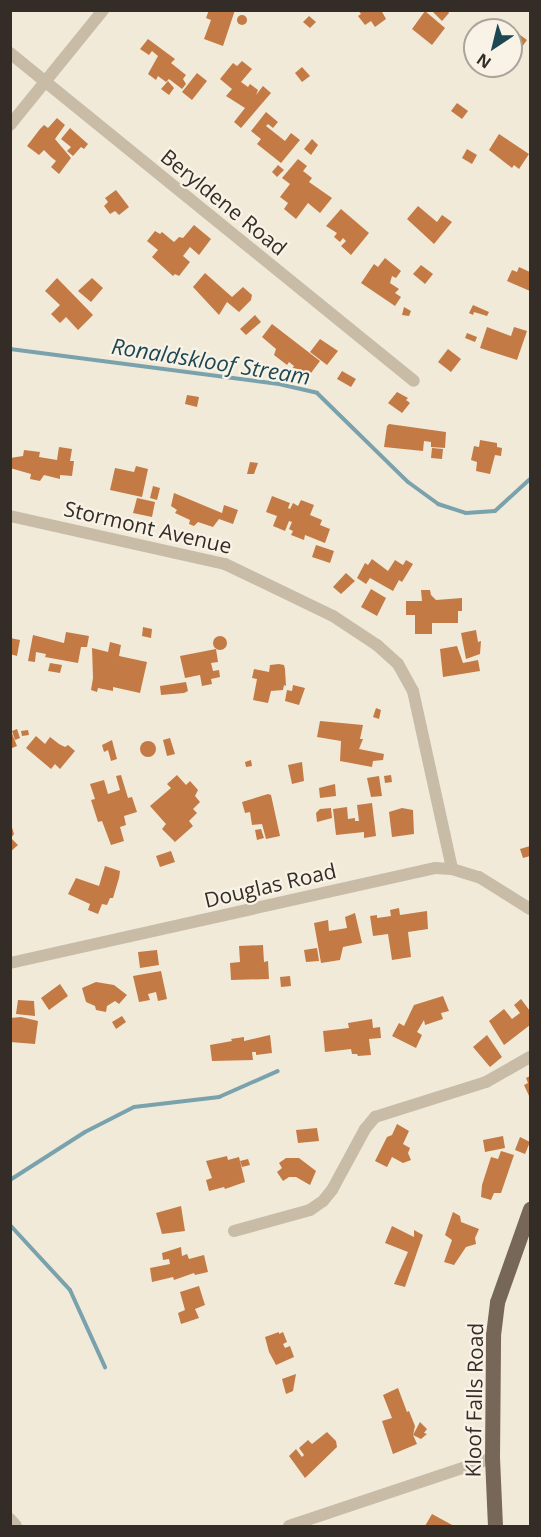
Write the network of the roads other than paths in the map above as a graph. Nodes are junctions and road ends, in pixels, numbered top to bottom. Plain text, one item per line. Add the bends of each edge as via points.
1 (103, 10) edge
2 (10, 53) edge
3 (44, 80) junction
4 (10, 125) edge
5 (414, 381) dead end
6 (10, 516) edge
7 (452, 868) junction
8 (531, 909) edge
9 (10, 963) edge
10 (531, 1057) edge
11 (531, 1209) edge
12 (234, 1231) dead end
13 (492, 1458) junction
14 (10, 1519) edge
15 (16, 1527) edge
16 (289, 1527) edge
17 (495, 1527) edge

1 - 3 street
2 - 3 street, Beryldene Road
3 - 4 street
3 - 5 street, Beryldene Road
6 - 7 street, Stormont Avenue via 225,564 333,616 377,645 398,664 413,691
7 - 8 street, Douglas Road via 479,878
7 - 9 street, Douglas Road via 380,879
10 - 12 street via 486,1082 375,1117 322,1201 310,1210
11 - 13 main road, Kloof Falls Road via 497,1302
13 - 16 street
13 - 17 main road, Kloof Falls Road
14 - 15 street

